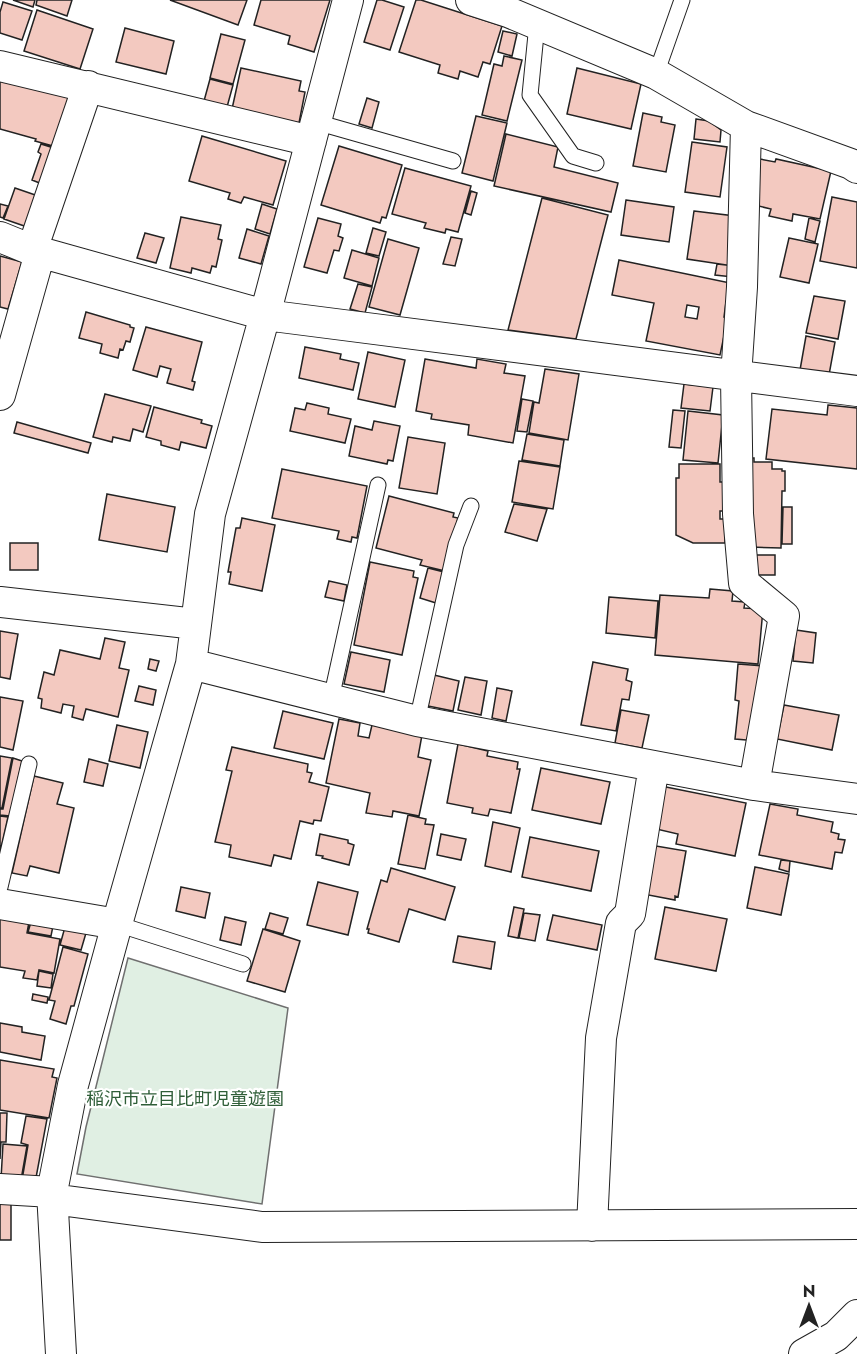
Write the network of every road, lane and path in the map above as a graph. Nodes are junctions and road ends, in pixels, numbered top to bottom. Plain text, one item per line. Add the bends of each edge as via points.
1 (348, 0) edge
2 (471, 0) edge
3 (682, 0) edge
4 (537, 24) junction
5 (0, 66) edge
6 (656, 74) junction
7 (88, 86) junction
8 (746, 126) junction
9 (313, 131) junction
10 (453, 161) dead end
11 (596, 163) dead end
12 (857, 168) edge
13 (0, 237) edge
14 (36, 251) junction
15 (266, 315) junction
16 (736, 376) junction
17 (857, 391) edge
18 (0, 395) edge
19 (378, 485) dead end
20 (471, 506) dead end
21 (0, 602) edge
22 (196, 624) junction
23 (190, 664) junction
24 (331, 699) junction
25 (417, 721) junction
26 (29, 764) dead end
27 (654, 766) junction
28 (754, 785) junction
29 (857, 799) edge
30 (0, 887) edge
31 (0, 904) edge
32 (117, 924) junction
33 (243, 964) dead end
34 (0, 1189) edge
35 (52, 1195) junction
36 (857, 1224) edge
37 (592, 1226) junction
38 (857, 1315) edge
39 (61, 1354) edge
40 (804, 1354) edge

1 - 9 street
2 - 4 street
3 - 6 lane
4 - 6 street
4 - 11 lane via 530,95 573,156
5 - 7 street
6 - 8 street
7 - 9 street
7 - 14 street
8 - 12 street
8 - 16 street
9 - 10 lane
9 - 15 street
13 - 14 street
14 - 15 street
14 - 18 street
15 - 16 street
15 - 22 street via 210,514
16 - 17 street
16 - 28 street via 738,514 744,583 784,616
19 - 24 lane
20 - 25 lane via 456,545
21 - 22 street
22 - 23 street
23 - 24 street
23 - 32 street
24 - 25 street
25 - 27 street
26 - 30 lane
27 - 28 street
27 - 37 street via 630,914 621,923 602,1038
28 - 29 street
31 - 32 street
32 - 33 lane
32 - 35 street via 73,1085
34 - 35 street
35 - 37 street via 262,1227
35 - 39 street
36 - 37 street
38 - 40 street via 836,1336

